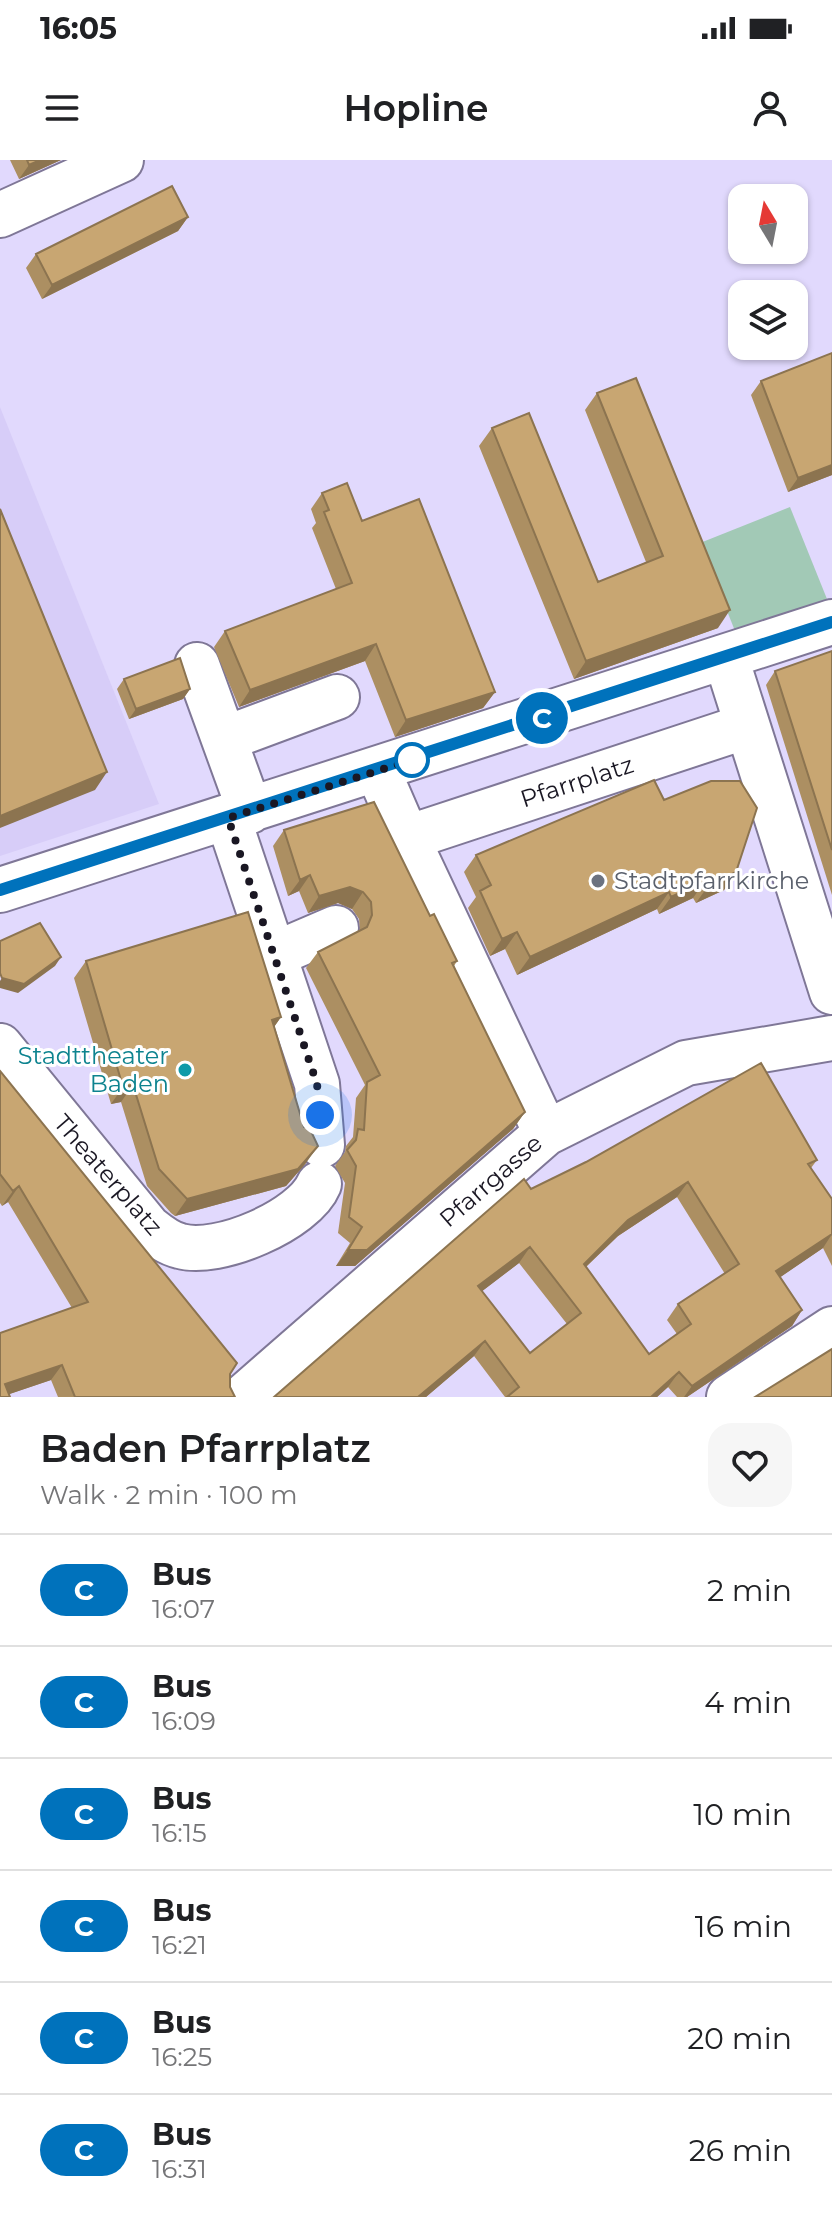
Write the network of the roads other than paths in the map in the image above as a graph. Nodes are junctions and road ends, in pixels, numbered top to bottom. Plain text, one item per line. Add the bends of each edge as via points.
1 (121, 160) edge
2 (0, 215) edge
3 (832, 622) edge
4 (726, 658) junction
5 (197, 665) dead end
6 (337, 697) dead end
7 (747, 726) junction
8 (224, 739) junction
9 (378, 771) junction
10 (239, 815) junction
11 (407, 838) junction
12 (0, 890) edge
13 (336, 928) dead end
14 (273, 955) junction
15 (832, 992) edge
16 (832, 1038) edge
17 (0, 1046) edge
18 (546, 1133) junction
19 (832, 1329) edge
20 (243, 1397) edge
21 (729, 1397) edge

1 - 2 street
3 - 4 street
4 - 7 street
4 - 9 street
5 - 8 street, Theaterplatz
6 - 8 street
7 - 11 street, Pfarrplatz
7 - 15 street
8 - 10 street, Theaterplatz
9 - 10 street
9 - 11 street
10 - 12 street
10 - 14 street, Theaterplatz
11 - 18 street
13 - 14 street
14 - 17 street, Theaterplatz via 317,1084 321,1164 309,1202 249,1235 202,1248 164,1240
16 - 18 street, Pfarrgasse via 686,1063
18 - 20 street, Pfarrgasse
19 - 21 street

